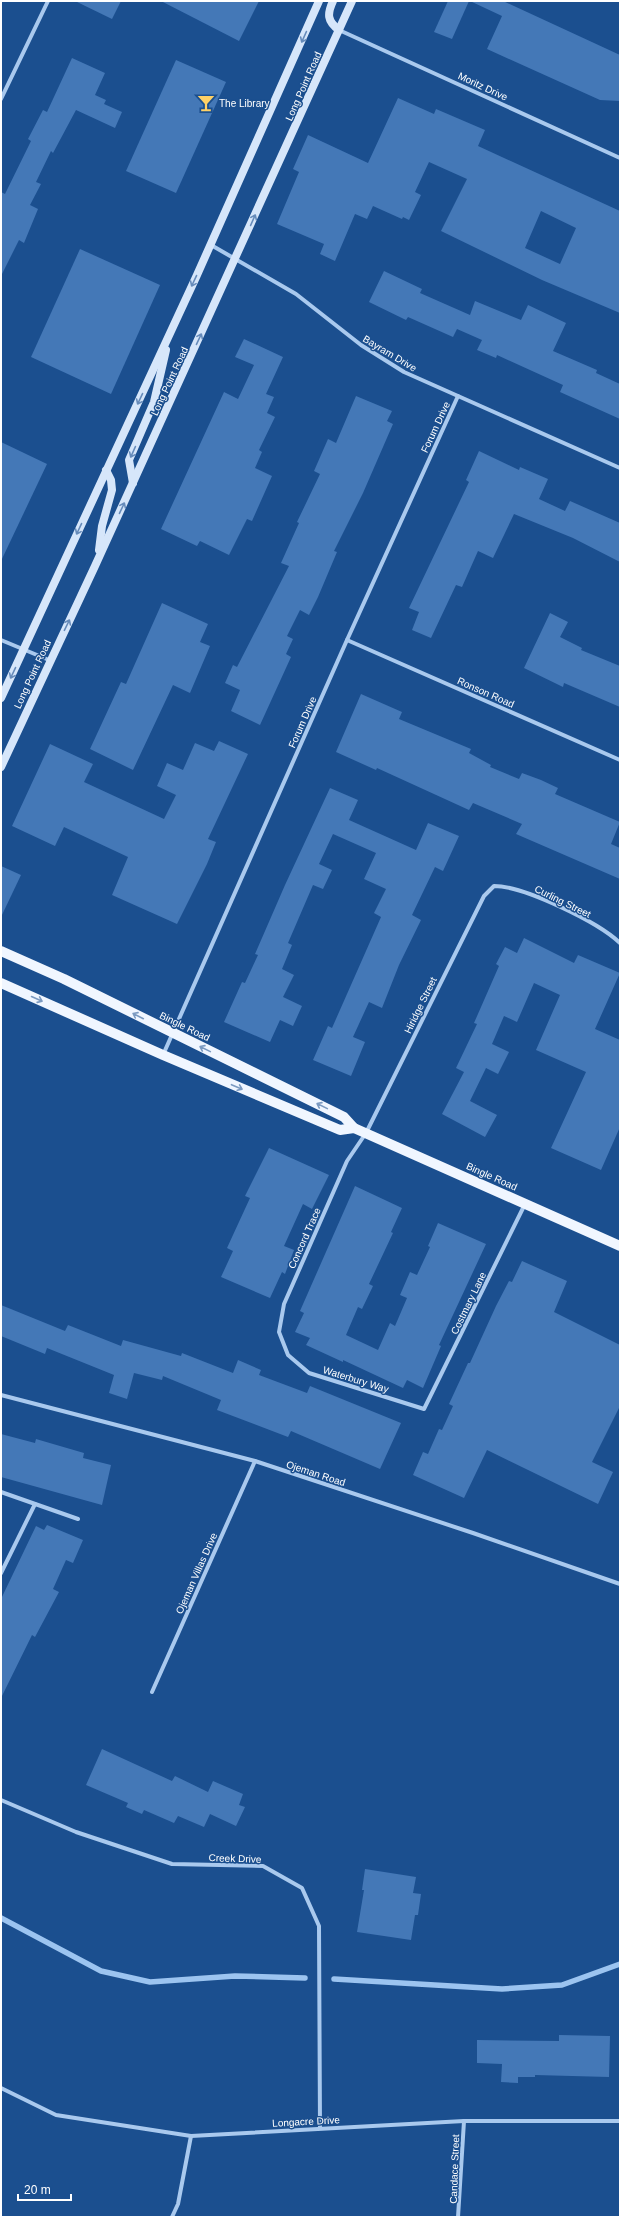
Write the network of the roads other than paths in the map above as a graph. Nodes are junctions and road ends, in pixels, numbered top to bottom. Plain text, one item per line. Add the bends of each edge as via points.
1 (48, 1) edge
2 (320, 1) edge
3 (333, 1) edge
4 (352, 1) edge
5 (339, 30) junction
6 (1, 99) edge
7 (620, 158) edge
8 (211, 245) junction
9 (235, 260) junction
10 (169, 335) junction
11 (458, 396) junction
12 (620, 468) edge
13 (106, 470) junction
14 (133, 483) junction
15 (98, 559) junction
16 (1, 640) edge
17 (346, 640) junction
18 (23, 650) junction
19 (49, 660) junction
20 (1, 698) edge
21 (620, 760) edge
22 (1, 767) edge
23 (494, 886) joint
24 (620, 943) edge
25 (1, 951) edge
26 (1, 983) edge
27 (173, 1033) junction
28 (163, 1055) junction
29 (354, 1128) junction
30 (366, 1133) junction
31 (525, 1204) junction
32 (620, 1246) edge
33 (288, 1355) joint
34 (1, 1395) edge
35 (424, 1409) joint
36 (255, 1461) junction
37 (1, 1492) edge
38 (35, 1504) junction
39 (78, 1519) dead end
40 (1, 1573) edge
41 (620, 1584) edge
42 (152, 1692) dead end
43 (1, 1800) edge
44 (1, 2088) edge
45 (464, 2121) junction
46 (620, 2121) edge
47 (320, 2128) junction
48 (191, 2136) junction
49 (172, 2217) edge
50 (458, 2217) edge

1 - 6 street
2 -> 8 main road, Long Point Road
3 - 5 main road via 328,16 331,24
4 - 5 main road, Long Point Road
5 - 7 street, Moritz Drive
9 -> 5 main road, Long Point Road
8 - 9 street, Bayram Drive
8 -> 10 main road, Long Point Road
9 - 11 street, Bayram Drive via 296,294 361,345 404,372
14 -> 9 main road, Long Point Road
10 -> 13 main road, Long Point Road
10 -> 14 main road via 154,402 129,460
11 - 12 street, Bayram Drive
11 - 17 street, Forum Drive
13 - 15 main road via 112,480 112,490 102,526
13 -> 18 main road, Long Point Road
15 -> 14 main road, Long Point Road
19 -> 15 main road, Long Point Road
16 - 18 street
17 - 21 street, Ronson Road
17 - 27 street, Forum Drive
18 - 19 street
18 -> 20 main road, Long Point Road
19 - 22 main road, Long Point Road
23 - 24 street, Curling Street via 506,886 525,892 578,917
23 - 30 street, Hiridge Street via 478,905
27 -> 25 main road, Bingle Road
26 -> 28 main road, Bingle Road
27 - 28 street, Forum Drive
29 -> 27 main road, Bingle Road via 344,1117
28 -> 29 main road, Bingle Road via 340,1130
29 - 30 main road, Bingle Road
30 - 31 main road, Bingle Road
30 - 33 street, Concord Trace via 347,1161 284,1304 279,1332
31 - 32 main road, Bingle Road
31 - 35 street, Costmary Lane
33 - 35 street, Waterbury Way via 310,1373
34 - 36 street, Ojeman Road
36 - 41 street, Ojeman Road
36 - 42 street, Ojeman Villas Drive
37 - 38 street
38 - 39 street
38 - 40 street
43 - 47 street, Creek Drive via 76,1832 172,1864 263,1866 302,1888 319,1926
44 - 48 street, Longacre Drive via 56,2115
45 - 46 street, Longacre Drive
45 - 47 street, Longacre Drive
45 - 50 street, Candace Street
47 - 48 street, Longacre Drive
48 - 49 street via 178,2204

